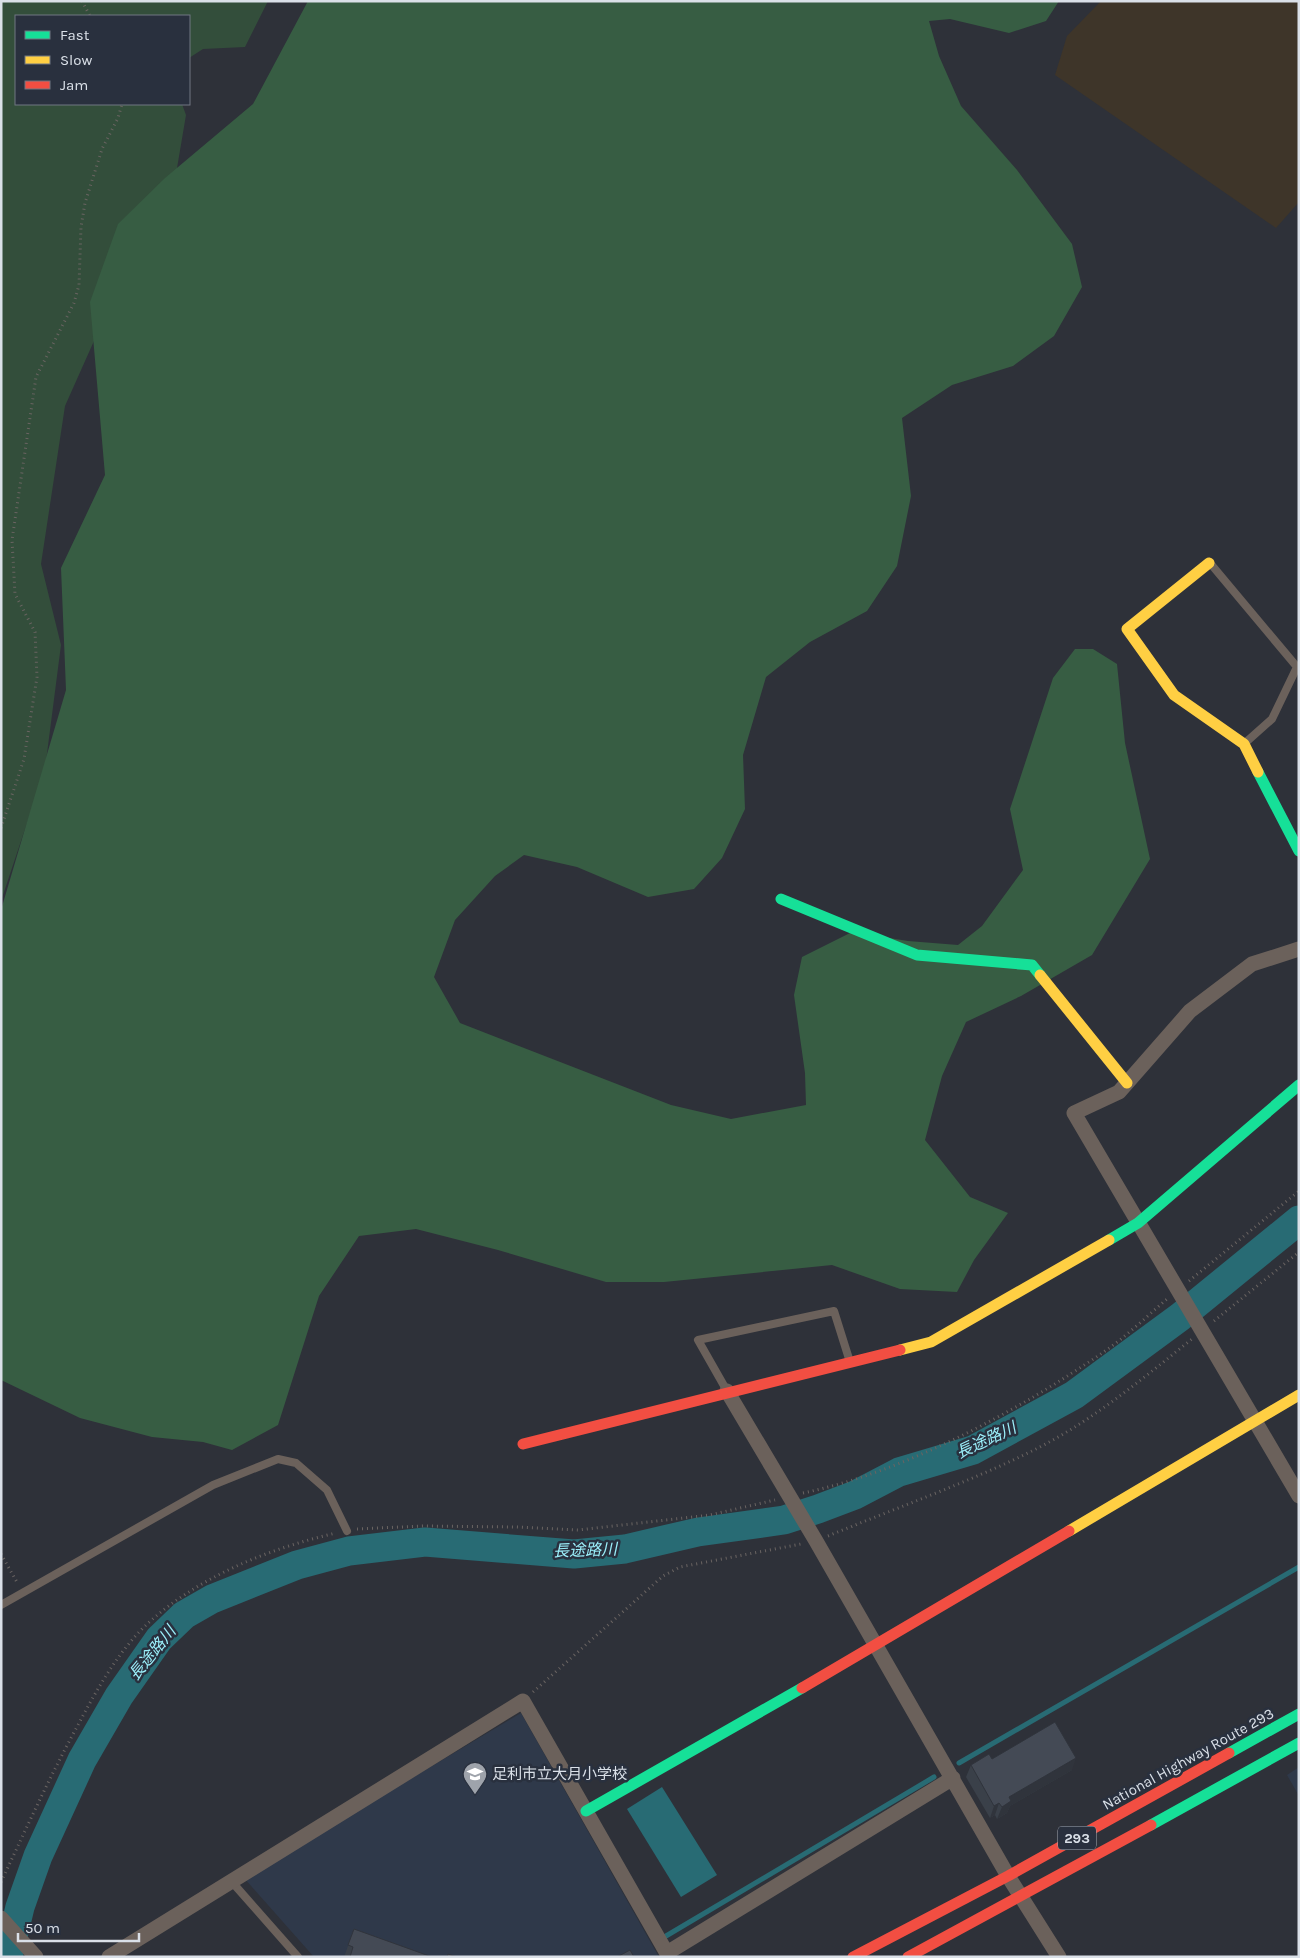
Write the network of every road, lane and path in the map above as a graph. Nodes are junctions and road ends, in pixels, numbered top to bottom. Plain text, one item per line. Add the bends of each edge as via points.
1 (82, 1) edge
2 (89, 15) edge
3 (122, 105) edge
4 (1210, 563) joint
5 (1298, 667) edge
6 (1244, 744) junction
7 (1, 828) edge
8 (1299, 851) edge
9 (781, 899) dead end
10 (1299, 949) edge
11 (1127, 1082) junction
12 (1299, 1086) edge
13 (1299, 1191) edge
14 (1138, 1223) junction
15 (1299, 1252) edge
16 (1180, 1293) junction
17 (1200, 1328) junction
18 (850, 1362) junction
19 (727, 1391) junction
20 (1299, 1395) edge
21 (1255, 1420) junction
22 (523, 1444) dead end
23 (1299, 1496) edge
24 (791, 1497) junction
25 (347, 1530) junction
26 (815, 1538) junction
27 (1, 1554) edge
28 (23, 1593) junction
29 (1, 1605) edge
30 (876, 1646) junction
31 (523, 1701) junction
32 (1299, 1714) edge
33 (1299, 1743) edge
34 (952, 1778) junction
35 (586, 1811) junction
36 (1008, 1876) junction
37 (1, 1882) edge
38 (232, 1882) junction
39 (1021, 1897) junction
40 (1, 1918) edge
41 (35, 1955) edge
42 (668, 1955) edge
43 (109, 1957) edge
44 (298, 1957) edge
45 (853, 1957) edge
46 (908, 1957) edge
47 (1059, 1957) edge

1 - 2 path
3 - 7 path via 102,149 85,203 79,285 74,303 36,377 12,540 15,594 35,632 37,678 24,759
4 - 5 lane
4 - 6 main road via 1127,629 1174,695
5 - 6 lane via 1272,719
6 - 8 main road
9 - 11 main road via 917,955 1032,965
10 - 11 street via 1252,964 1190,1011
11 - 14 street via 1119,1092 1074,1113
12 - 14 main road
13 - 16 path
14 - 16 street
14 - 18 main road via 931,1342
15 - 17 path
16 - 17 street
16 - 24 path via 1107,1350 992,1420 876,1471
17 - 21 street
17 - 26 path via 1127,1392 1033,1451
18 - 19 main road
18 - 19 lane via 834,1312 698,1340
19 - 22 main road
19 - 24 street
20 - 21 main road
21 - 23 street
21 - 30 main road
24 - 25 path via 710,1515 578,1530 422,1526
24 - 26 street
25 - 28 lane via 327,1490 296,1463 278,1459 214,1485
25 - 37 path via 272,1551 213,1577 144,1627 125,1648 94,1694
26 - 30 street
26 - 31 path via 680,1567 663,1576
27 - 28 path
28 - 29 lane
30 - 34 street
30 - 35 main road
31 - 35 street
31 - 38 street
32 - 36 main road, National Highway Route 293 / 293
33 - 39 main road, 293
34 - 36 street
34 - 42 street
35 - 42 street
36 - 39 street
36 - 45 main road, National Highway Route 293 / 293
38 - 43 street
38 - 44 lane
39 - 46 main road, 293
39 - 47 street
40 - 41 street

